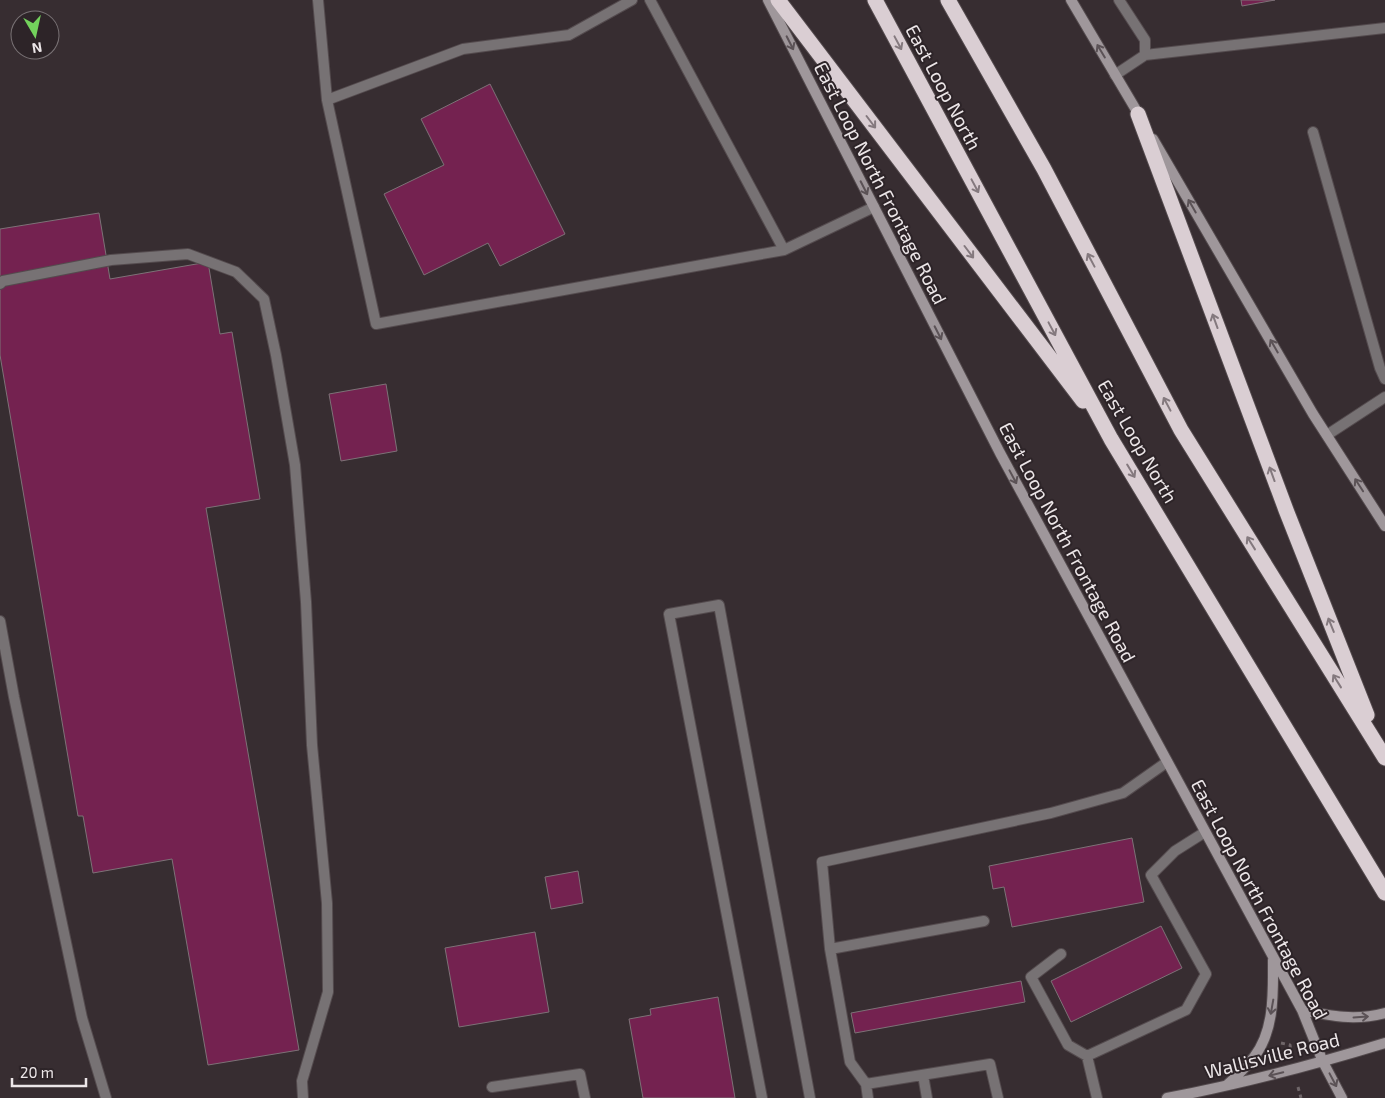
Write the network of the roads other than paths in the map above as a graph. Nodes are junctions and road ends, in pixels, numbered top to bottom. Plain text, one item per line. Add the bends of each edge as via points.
1 (318, 0) edge
2 (632, 0) edge
3 (650, 0) edge
4 (768, 0) edge
5 (778, 0) edge
6 (874, 0) edge
7 (948, 0) edge
8 (1071, 0) edge
9 (1119, 0) edge
10 (1385, 28) edge
11 (1145, 55) junction
12 (1115, 75) junction
13 (327, 100) junction
14 (1138, 114) junction
15 (1313, 132) dead end
16 (874, 207) junction
17 (784, 250) junction
18 (0, 284) edge
19 (1385, 379) edge
20 (1385, 397) edge
21 (1327, 435) junction
22 (1111, 439) junction
23 (1385, 526) edge
24 (0, 620) edge
25 (1383, 755) edge
26 (1168, 762) junction
27 (1205, 832) junction
28 (1385, 893) edge
29 (984, 921) dead end
30 (830, 949) junction
31 (1061, 954) dead end
32 (1273, 959) junction
33 (1302, 1010) junction
34 (1385, 1013) edge
35 (1385, 1043) edge
36 (1087, 1056) junction
37 (1323, 1062) junction
38 (922, 1076) junction
39 (866, 1084) junction
40 (1225, 1086) junction
41 (492, 1087) dead end
42 (106, 1098) edge
43 (303, 1098) edge
44 (585, 1098) edge
45 (762, 1098) edge
46 (810, 1098) edge
47 (868, 1098) edge
48 (927, 1098) edge
49 (998, 1098) edge
50 (1097, 1098) edge
51 (1167, 1098) edge
52 (1342, 1098) edge

1 - 13 lane
2 - 13 lane via 569,35 463,49
3 - 17 lane
4 -> 16 main road, East Loop North Frontage Road
5 -> 22 highway
6 -> 22 highway, East Loop North
25 -> 7 highway via 1181,430 1044,169
12 -> 8 main road
9 - 11 lane via 1145,40
10 - 11 lane
11 - 12 lane
12 - 14 main road
13 - 17 lane via 376,324
21 -> 14 main road
25 -> 14 highway via 1286,510
15 - 19 lane
16 - 17 lane
16 -> 26 main road, East Loop North Frontage Road via 1000,453
18 - 43 lane via 111,260 188,254 236,272 264,299 295,465 306,602 312,745 327,903 328,992 302,1081
20 - 21 lane
23 -> 21 main road
22 -> 28 highway, East Loop North
24 - 42 lane via 82,1018
26 - 27 main road, East Loop North Frontage Road
26 - 30 lane via 1123,793 1050,813 822,862
27 - 32 main road, East Loop North Frontage Road
27 - 36 lane via 1175,851 1150,876 1206,974 1186,1010
29 - 30 lane
30 - 39 lane via 850,1062
31 - 36 lane via 1031,977 1068,1045
32 - 33 main road, East Loop North Frontage Road
32 -> 40 main road via 1273,1002 1266,1032 1255,1057
33 -> 34 main road via 1341,1018
33 - 37 main road, East Loop North Frontage Road
35 - 37 main road, Wallisville Road
36 - 50 lane
37 -> 40 main road, Wallisville Road
37 -> 52 main road, East Loop North Frontage Road
38 - 39 lane
38 - 48 lane
38 - 49 lane via 990,1064
39 - 47 lane
40 - 51 main road, Wallisville Road
41 - 44 lane via 580,1074
45 - 46 lane via 669,614 719,605

